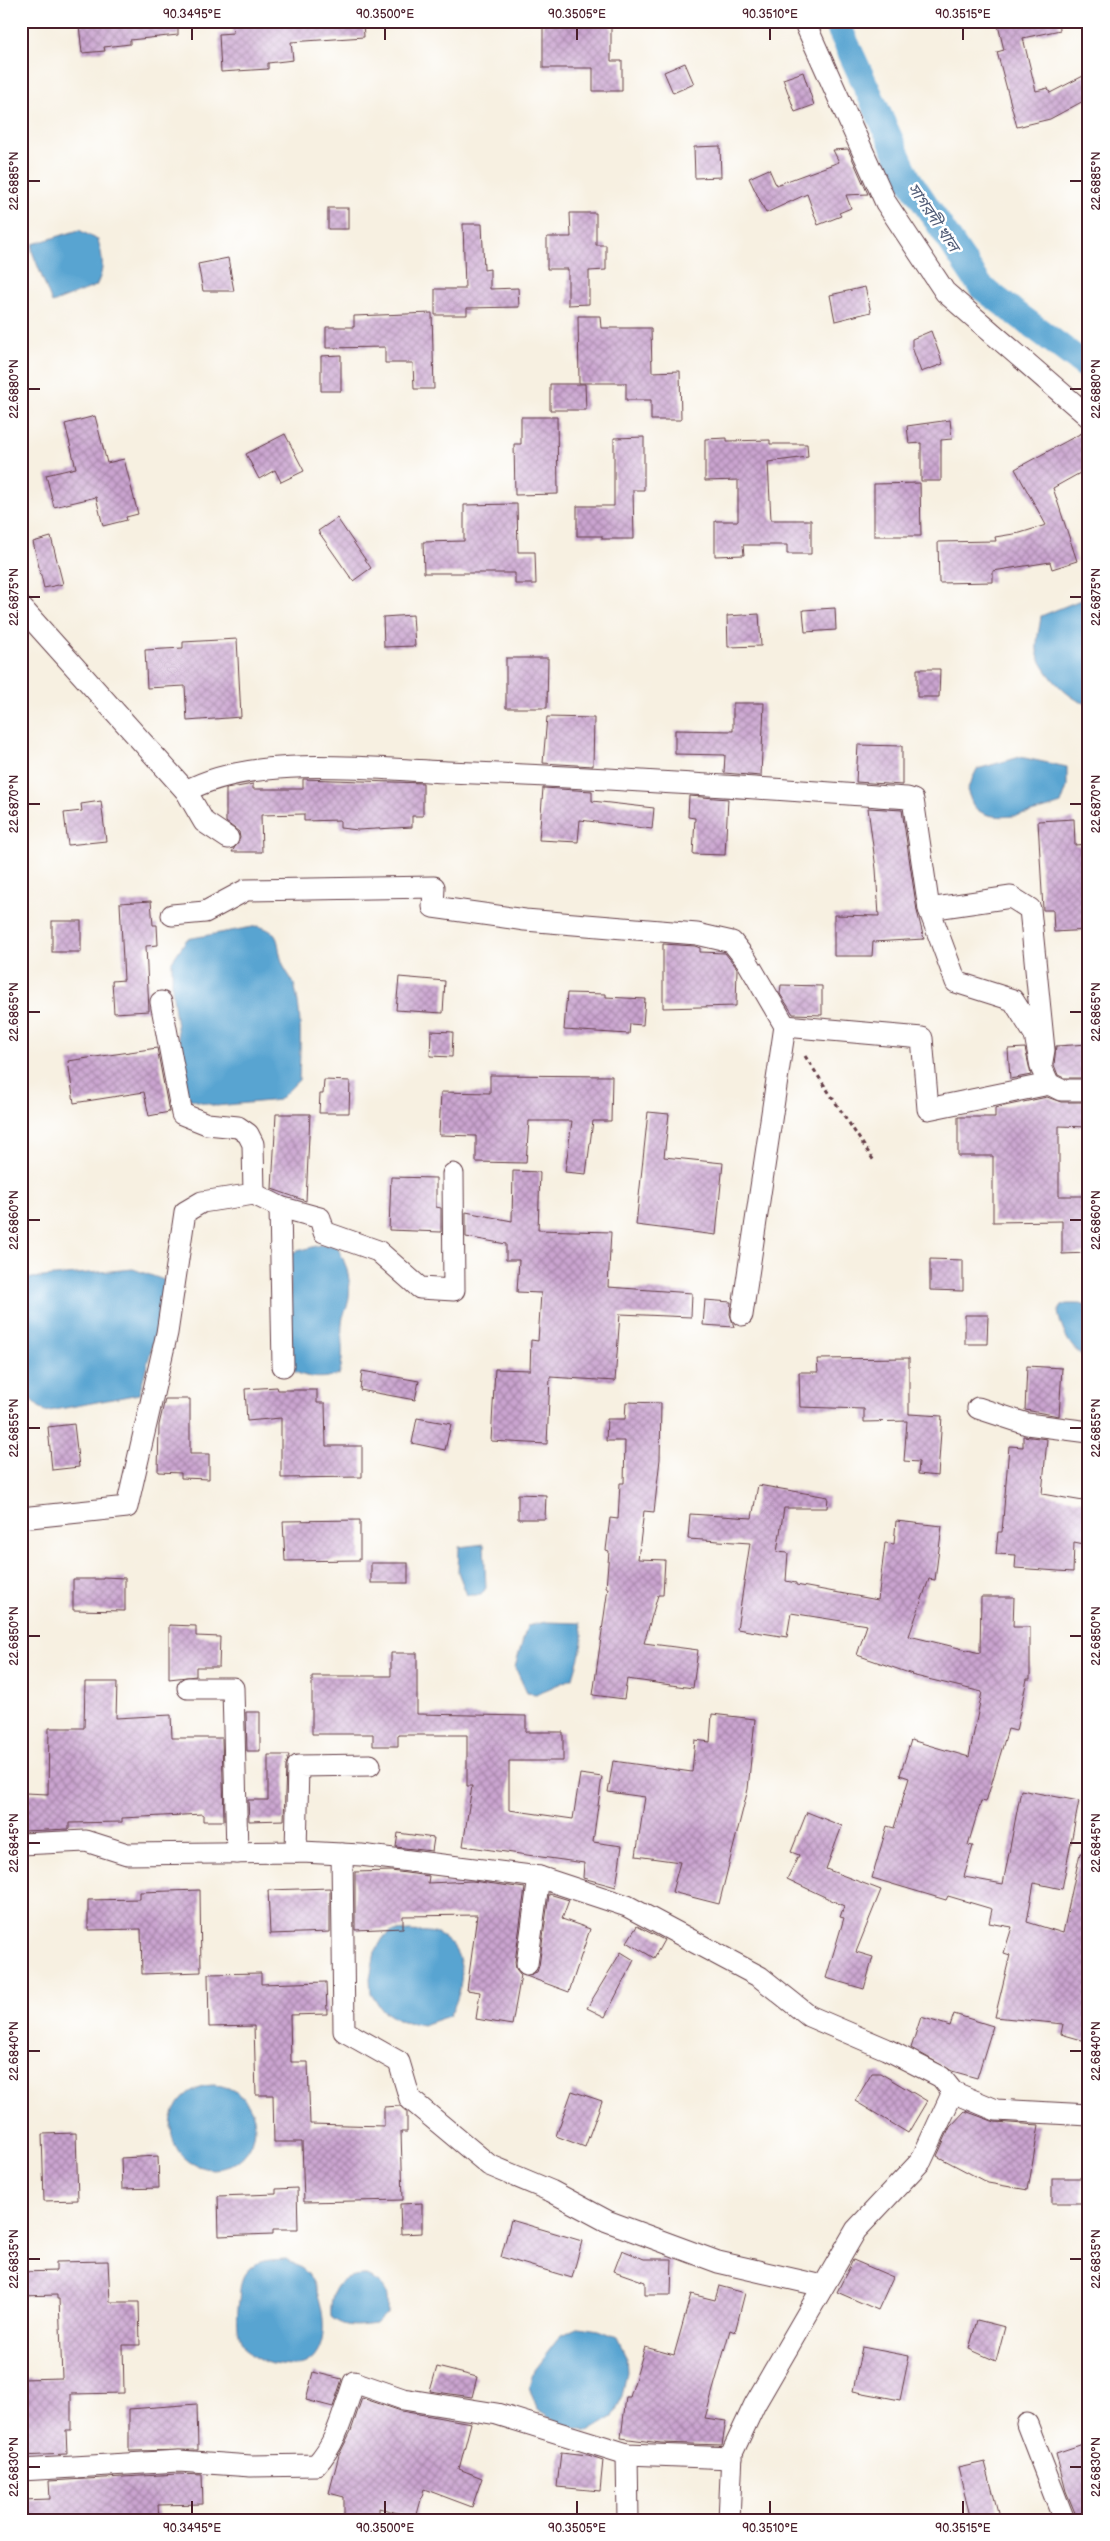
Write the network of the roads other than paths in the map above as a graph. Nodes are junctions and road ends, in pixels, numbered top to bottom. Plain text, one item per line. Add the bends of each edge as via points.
1 (804, 21) edge
2 (1089, 417) edge
3 (21, 607) edge
4 (186, 791) junction
5 (228, 838) dead end
6 (929, 909) junction
7 (172, 915) dead end
8 (161, 1002) dead end
9 (785, 1026) junction
10 (1045, 1076) junction
11 (1089, 1090) edge
12 (453, 1174) dead end
13 (254, 1194) junction
14 (280, 1208) junction
15 (742, 1315) dead end
16 (283, 1366) dead end
17 (978, 1408) dead end
18 (1089, 1432) edge
19 (21, 1518) edge
20 (188, 1688) dead end
21 (370, 1765) dead end
22 (21, 1844) edge
23 (296, 1852) junction
24 (237, 1853) junction
25 (342, 1854) junction
26 (539, 1877) junction
27 (527, 1964) dead end
28 (953, 2092) junction
29 (1089, 2115) edge
30 (823, 2286) junction
31 (1027, 2424) dead end
32 (628, 2454) junction
33 (732, 2458) junction
34 (21, 2470) edge
35 (628, 2520) edge
36 (729, 2520) edge
37 (1064, 2520) edge

1 - 2 street via 886,203 945,292
3 - 4 street
4 - 5 street via 204,822
4 - 6 street via 201,783 279,766 547,776 908,798 913,800
6 - 10 street via 956,982 1013,1000 1035,1035
6 - 10 street via 1011,897 1030,909
7 - 9 street via 205,912 246,890 434,888 433,907 525,920 697,934 732,942 747,961
8 - 13 street via 182,1114 207,1124 238,1127 248,1134 253,1144
9 - 10 street via 922,1038 928,1109
9 - 15 street
10 - 11 street via 1061,1090
12 - 14 street via 454,1290 420,1288 378,1251 324,1232 320,1218
13 - 14 street
13 - 19 street via 202,1202 185,1212 167,1333 126,1507
14 - 16 street
17 - 18 street via 1027,1424
20 - 24 street via 233,1688
21 - 23 street via 298,1766
22 - 24 street via 86,1841 127,1854
23 - 24 street
23 - 25 street
25 - 26 street
25 - 30 street via 344,2031 399,2062 410,2099 489,2165 551,2191 608,2221 718,2262
26 - 27 street
26 - 28 street via 627,1906 760,1977 809,2016 941,2077
28 - 29 street via 996,2110
28 - 30 street via 921,2161 856,2230
30 - 33 street via 755,2404
31 - 37 street
32 - 33 street
32 - 34 street via 497,2414 403,2399 354,2382 340,2425 326,2455 316,2465 252,2466 179,2461
32 - 35 street
33 - 36 street

